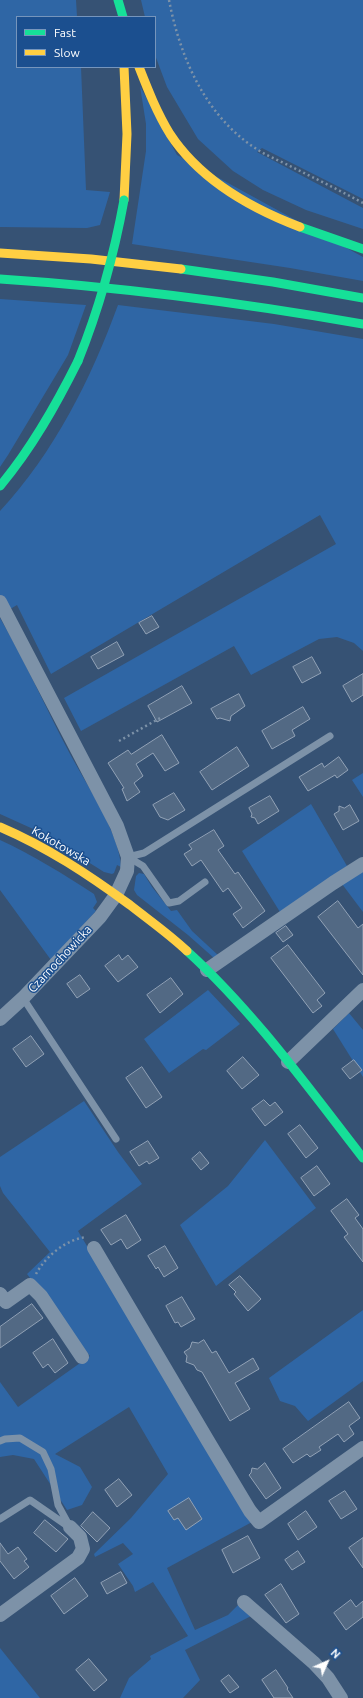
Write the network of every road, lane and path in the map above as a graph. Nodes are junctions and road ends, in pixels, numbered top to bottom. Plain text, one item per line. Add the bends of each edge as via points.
1 (117, 0) edge
2 (169, 0) edge
3 (118, 16) edge
4 (123, 16) edge
5 (124, 68) edge
6 (139, 68) edge
7 (363, 203) edge
8 (363, 249) edge
9 (0, 253) edge
10 (0, 279) edge
11 (363, 298) edge
12 (363, 324) edge
13 (0, 486) edge
14 (0, 602) edge
15 (162, 717) dead end
16 (330, 736) dead end
17 (119, 742) dead end
18 (0, 826) edge
19 (128, 857) junction
20 (363, 864) edge
21 (205, 882) dead end
22 (111, 892) junction
23 (207, 970) junction
24 (363, 990) edge
25 (23, 998) junction
26 (0, 1019) edge
27 (288, 1062) junction
28 (116, 1139) dead end
29 (363, 1158) edge
30 (94, 1248) joint
31 (30, 1285) junction
32 (0, 1294) edge
33 (82, 1357) dead end
34 (0, 1441) edge
35 (363, 1448) edge
36 (0, 1519) edge
37 (70, 1527) junction
38 (244, 1602) dead end
39 (0, 1615) edge
40 (341, 1698) edge

1 - 3 main road
1 - 4 main road
2 - 7 path via 173,23 190,70 209,103 229,128 255,148
5 - 13 main road, bridge via 128,145 124,200 102,298 78,361 56,404 12,472
6 - 8 main road via 162,120 176,142 215,182 247,203 285,222
9 - 11 main road via 195,271
10 - 12 main road via 119,288 203,298
14 - 19 street via 117,826
15 - 17 path
16 - 19 lane via 144,853
18 - 22 main road, Kokotowska via 59,857
19 - 21 lane via 143,866 169,903 179,901
19 - 22 street, Czarnochowicka via 127,871
20 - 23 street
22 - 23 main road, Kokotowska via 176,941
22 - 25 street, Czarnochowicka via 100,917
23 - 27 main road, Kokotowska via 246,1011
24 - 27 street
25 - 26 street, Czarnochowicka
25 - 28 lane
27 - 29 main road, Kokotowska
30 - 31 path via 85,1236 67,1242 43,1262
30 - 35 street via 208,1442 259,1522
31 - 32 street via 6,1302
31 - 33 street via 41,1296
34 - 37 lane via 20,1438 43,1452 51,1469 58,1504
36 - 37 lane via 30,1500
37 - 39 street via 80,1537 83,1549 78,1558
38 - 40 street via 314,1663

